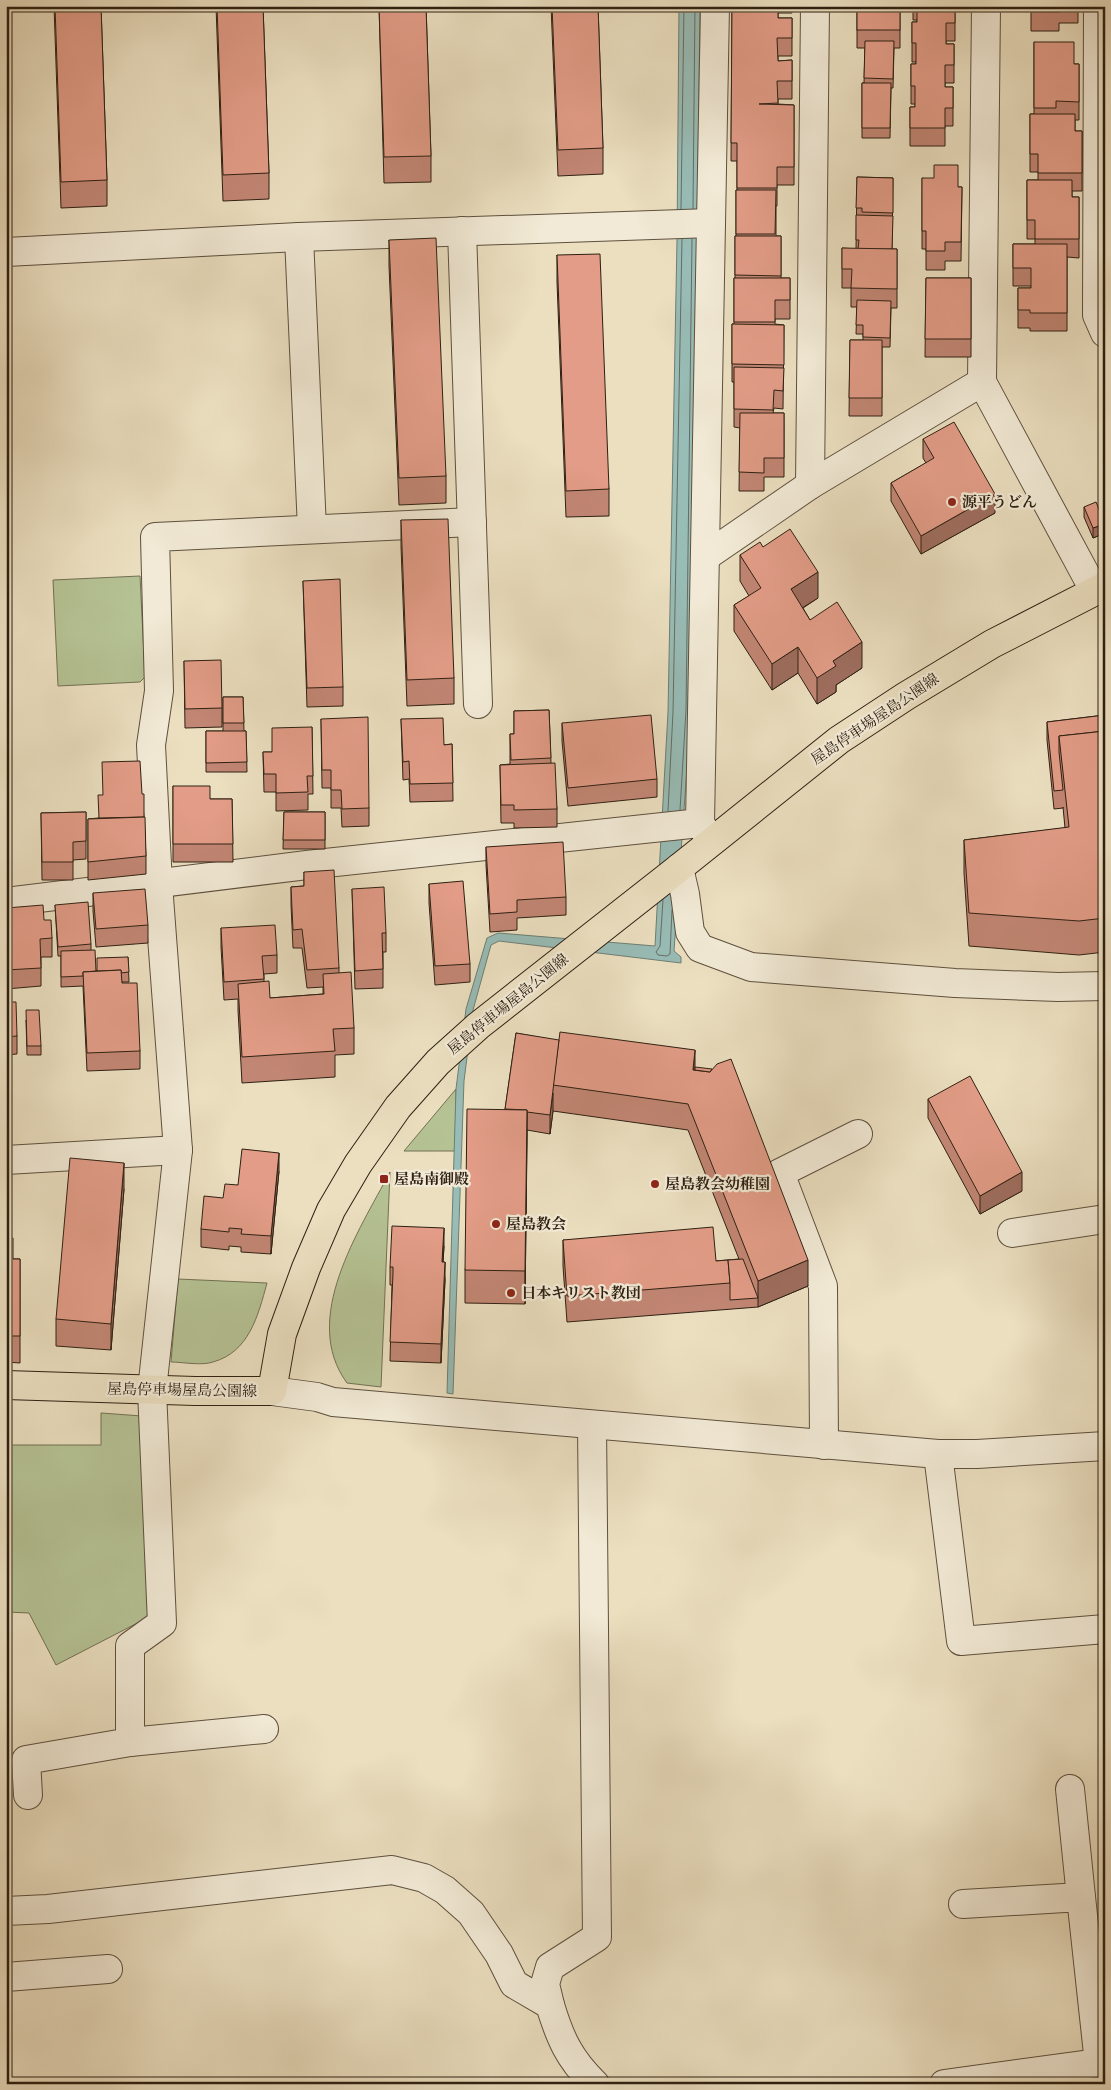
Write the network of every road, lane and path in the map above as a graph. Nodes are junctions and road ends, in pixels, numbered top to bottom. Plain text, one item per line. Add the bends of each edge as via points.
1 (715, 6) edge
2 (815, 6) edge
3 (986, 6) edge
4 (1098, 6) edge
5 (1101, 78) edge
6 (706, 222) junction
7 (462, 230) junction
8 (299, 237) junction
9 (6, 252) edge
10 (1101, 259) edge
11 (1105, 333) edge
12 (982, 382) junction
13 (810, 485) junction
14 (472, 522) junction
15 (312, 529) junction
16 (705, 557) junction
17 (1100, 588) edge
18 (478, 704) dead end
19 (706, 832) junction
20 (679, 868) junction
21 (158, 884) junction
22 (6, 902) edge
23 (1105, 986) edge
24 (858, 1134) dead end
25 (178, 1150) junction
26 (6, 1160) edge
27 (1105, 1219) edge
28 (1012, 1233) dead end
29 (6, 1385) edge
30 (152, 1390) junction
31 (272, 1391) junction
32 (592, 1425) junction
33 (824, 1445) junction
34 (1105, 1446) edge
35 (938, 1454) junction
36 (1105, 1629) edge
37 (264, 1729) dead end
38 (130, 1742) junction
39 (1070, 1788) dead end
40 (28, 1795) dead end
41 (1081, 1897) junction
42 (963, 1904) dead end
43 (6, 1911) edge
44 (108, 1969) dead end
45 (6, 1977) edge
46 (550, 2004) junction
47 (1102, 2063) edge
48 (595, 2084) edge
49 (944, 2084) edge

1 - 6 street
2 - 13 street
3 - 12 street
4 - 5 street
5 - 10 street
6 - 7 street
6 - 16 street
7 - 8 street
7 - 14 street
8 - 9 street
8 - 15 street
10 - 11 street via 1097,315
12 - 13 street
12 - 17 street
13 - 16 street
14 - 15 street
14 - 18 street
15 - 21 street via 155,537 159,691 151,745
16 - 19 street
17 - 19 main road, 屋島停車場屋島公園線 via 992,644 906,696
19 - 20 main road, 屋島停車場屋島公園線
19 - 21 street via 317,864
20 - 23 street via 690,932 700,948 751,967 955,983
20 - 31 main road, 屋島停車場屋島公園線 via 478,1026 438,1062 398,1106 331,1210 282,1334
21 - 22 street
21 - 25 street
24 - 33 street via 780,1173 823,1286
25 - 26 street
25 - 30 street
27 - 28 street
29 - 30 main road, 屋島停車場屋島公園線
30 - 31 main road, 屋島停車場屋島公園線
30 - 38 street via 162,1623 130,1646
31 - 32 street via 333,1402
32 - 33 street
32 - 46 street via 596,1937 550,1968 545,1984
33 - 35 street
34 - 35 street
35 - 36 street via 961,1641
37 - 38 street
38 - 40 street via 26,1760
39 - 41 street
41 - 42 street
41 - 47 street
43 - 46 street via 392,1870 424,1878 445,1890 472,1913 514,1984
44 - 45 street
46 - 48 street via 560,2038 581,2070
47 - 49 street

